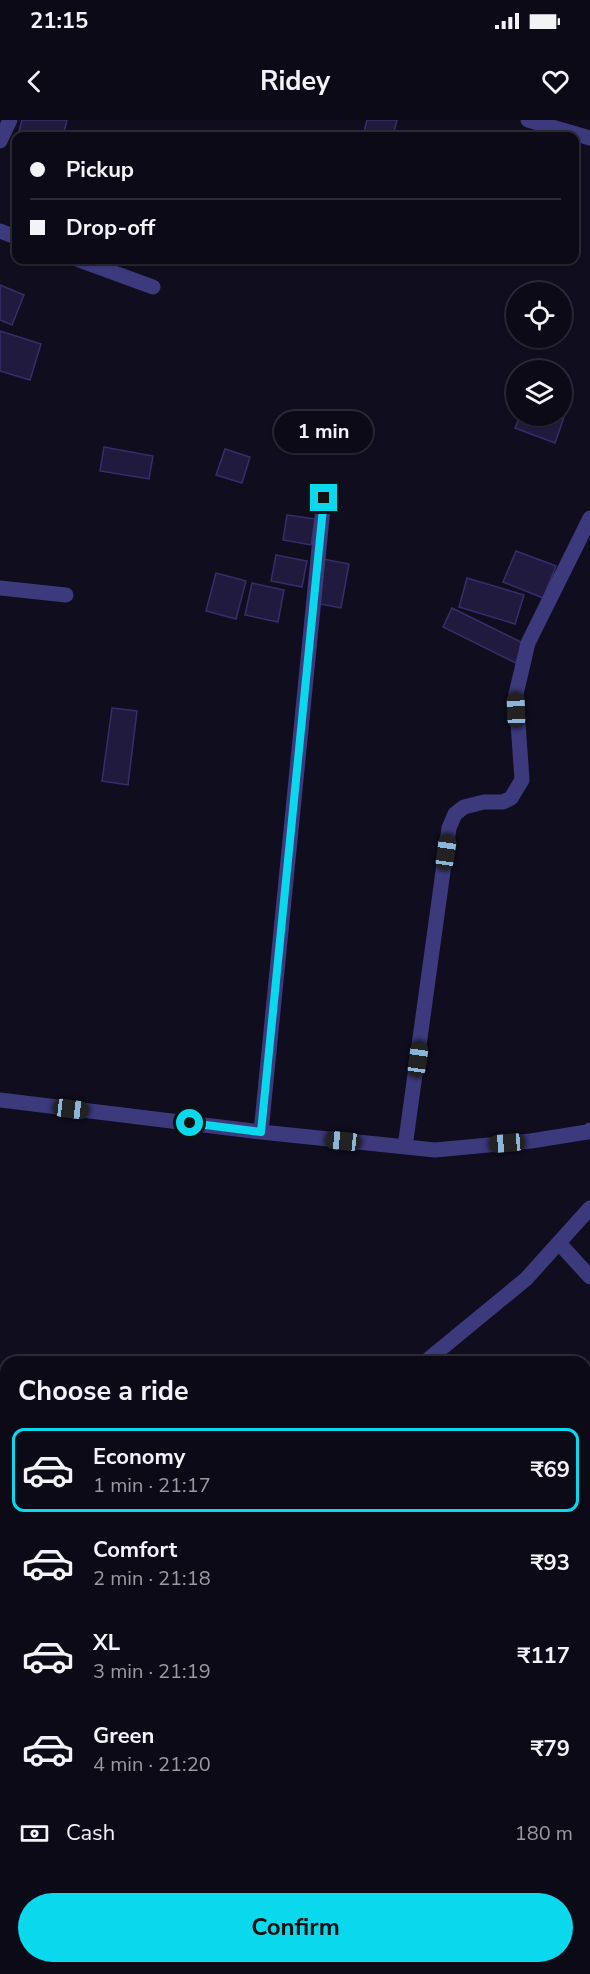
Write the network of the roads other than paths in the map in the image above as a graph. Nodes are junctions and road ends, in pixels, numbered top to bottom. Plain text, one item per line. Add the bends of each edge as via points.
1 (10, 120) edge
2 (528, 120) edge
3 (569, 132) edge
4 (0, 141) edge
5 (90, 264) edge
6 (153, 287) dead end
7 (324, 498) dead end
8 (590, 518) edge
9 (0, 588) edge
10 (66, 595) dead end
11 (0, 1100) edge
12 (590, 1130) edge
13 (261, 1132) junction
14 (405, 1147) junction
15 (590, 1208) edge
16 (559, 1243) junction
17 (590, 1277) edge
18 (432, 1356) edge

1 - 4 street
2 - 3 street
5 - 6 street
7 - 13 street
8 - 14 street via 528,643 516,694 522,780 511,798 503,802 464,807 455,814 449,828
9 - 10 street
11 - 13 street
12 - 14 street via 531,1141 435,1150
13 - 14 street
15 - 16 street
16 - 17 street
16 - 18 street via 525,1279

